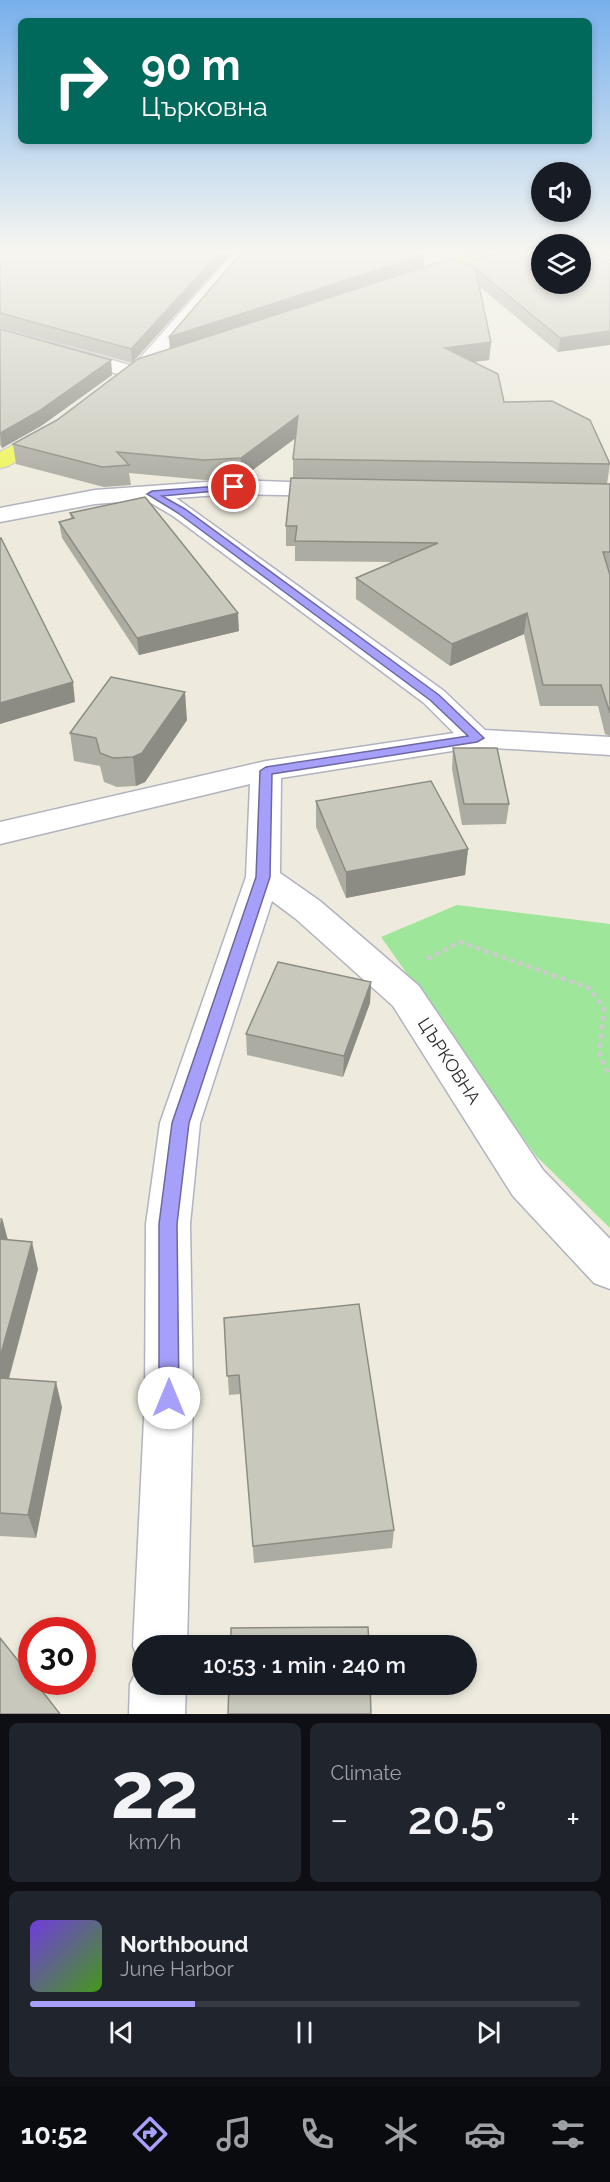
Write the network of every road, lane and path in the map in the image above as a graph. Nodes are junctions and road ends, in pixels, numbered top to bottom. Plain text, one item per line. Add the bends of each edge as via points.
1 (171, 332) edge
2 (0, 334) edge
3 (174, 357) edge
4 (137, 370) junction
5 (114, 385) edge
6 (68, 420) edge
7 (0, 461) edge
8 (351, 489) edge
9 (152, 494) junction
10 (0, 515) edge
11 (477, 738) junction
12 (610, 746) edge
13 (266, 771) junction
14 (0, 833) edge
15 (263, 877) junction
16 (406, 996) junction
17 (610, 1076) edge
18 (610, 1269) edge
19 (160, 1635) edge
20 (158, 1695) edge
21 (157, 1714) edge

1 - 4 street
2 - 4 street
3 - 4 main road
4 - 5 main road
6 - 7 main road
8 - 9 street via 234,487
9 - 10 street via 95,496
9 - 11 street via 181,511 435,697
11 - 12 street
11 - 13 street
13 - 14 street
13 - 15 street
15 - 16 street, ЦЪРКОВНА via 308,910
15 - 19 street via 180,1123 168,1224 169,1398
16 - 17 path via 427,959 460,942 589,988 604,1008 599,1054
16 - 18 street, ЦЪРКОВНА via 528,1183
20 - 21 street

